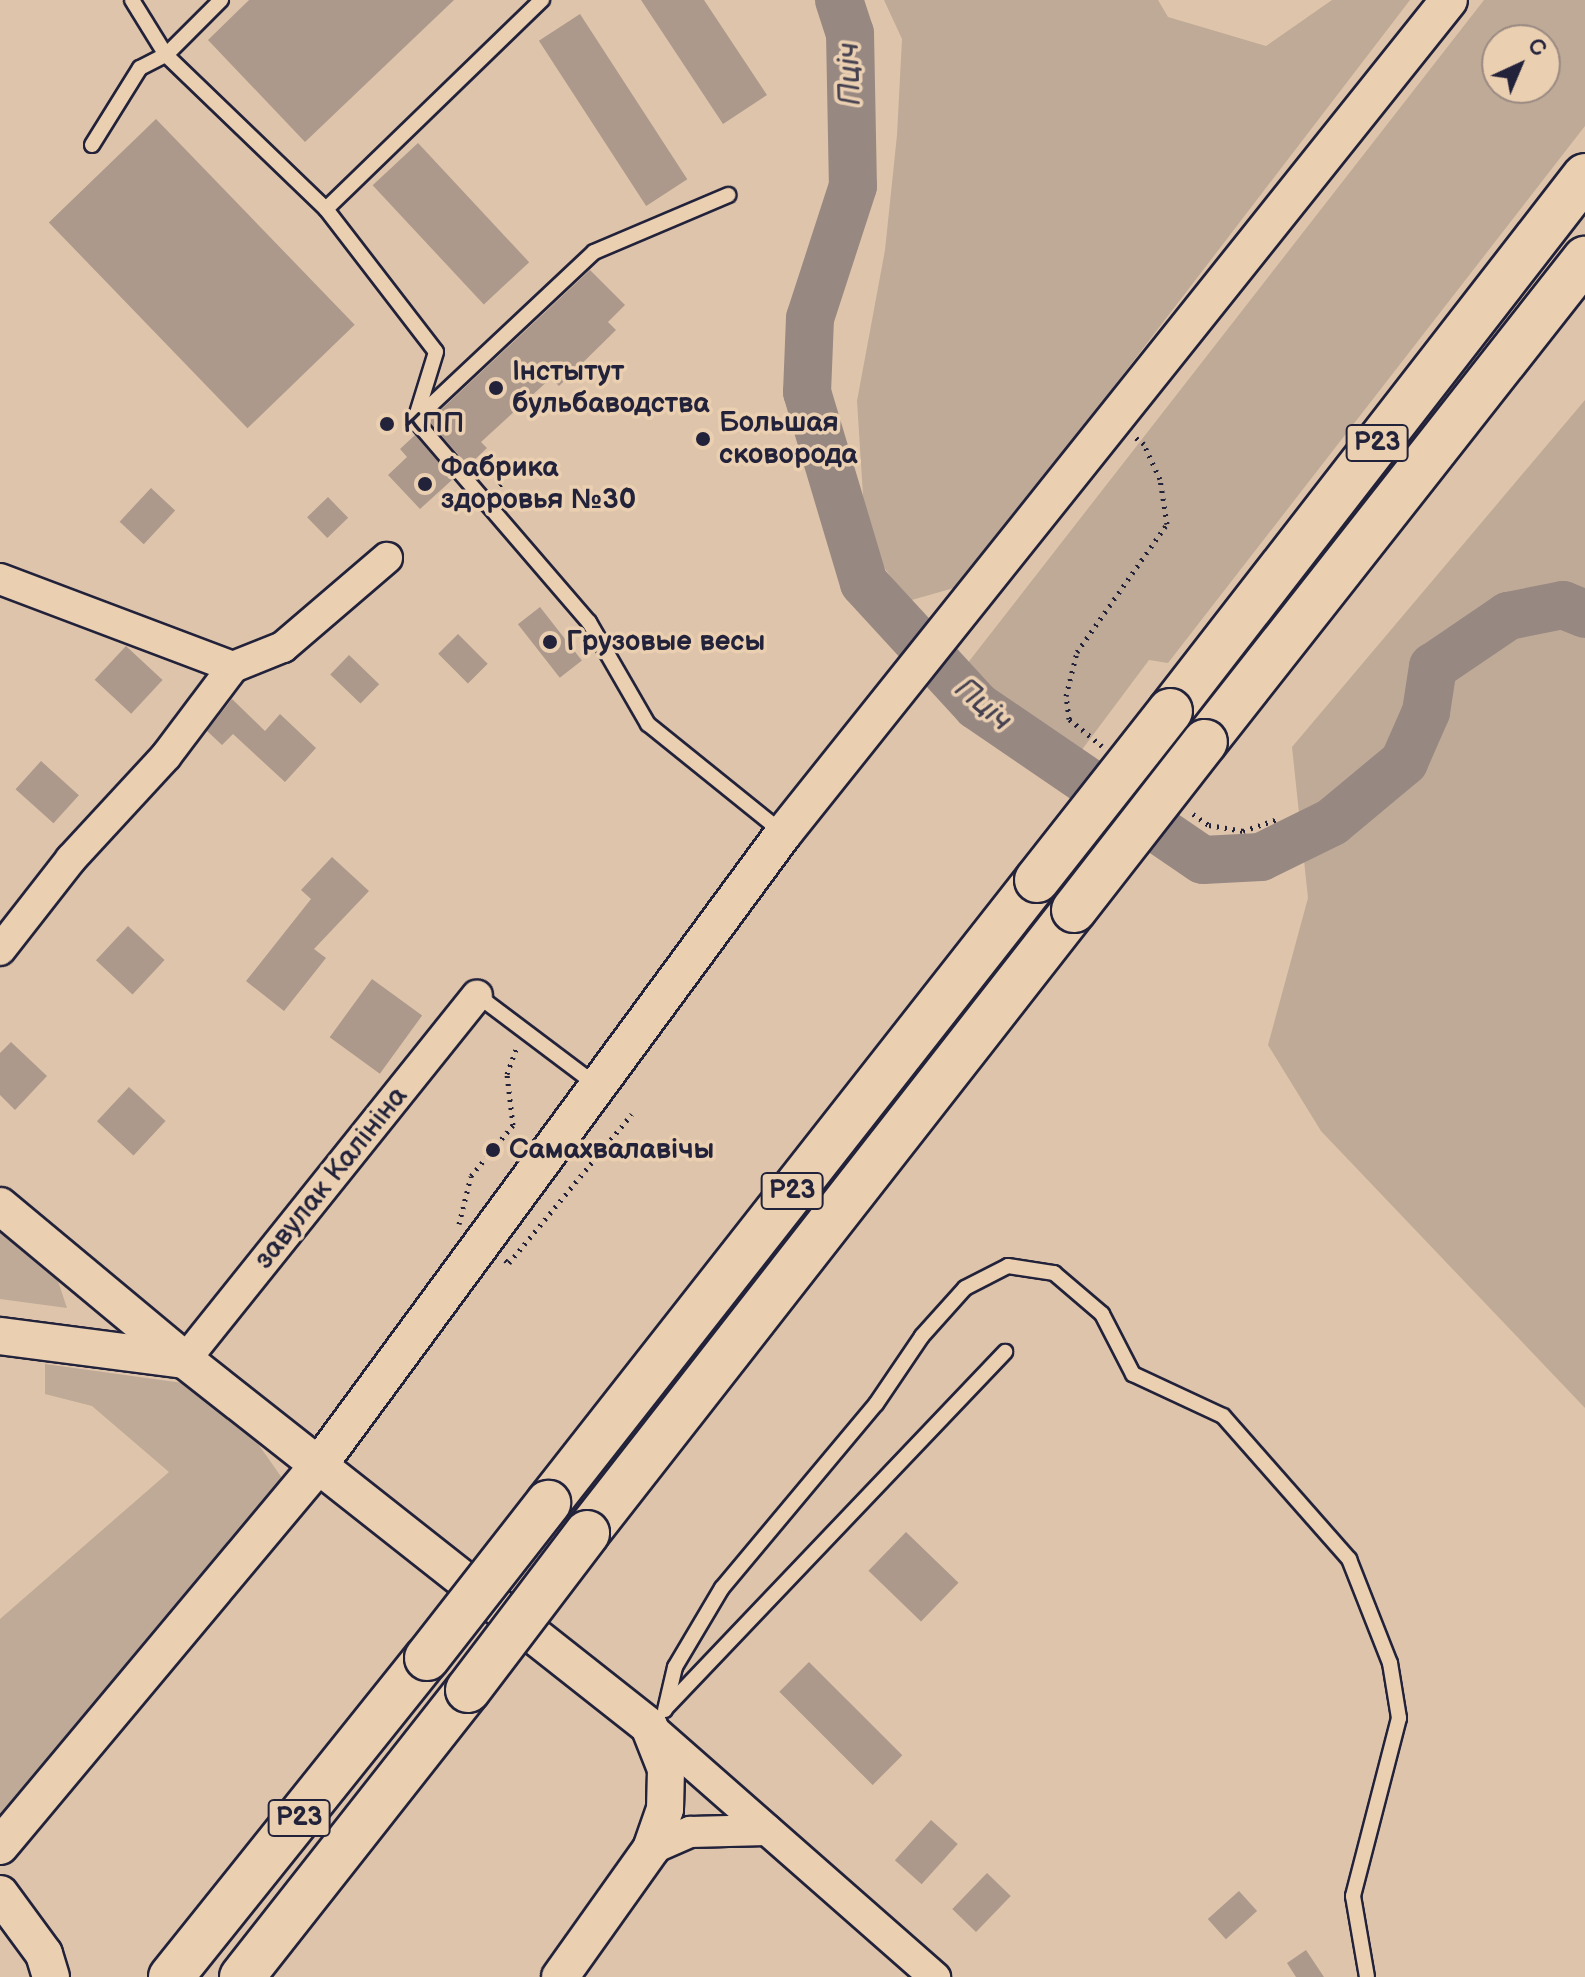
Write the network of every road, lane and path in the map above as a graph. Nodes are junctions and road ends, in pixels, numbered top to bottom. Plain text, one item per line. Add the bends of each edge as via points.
1 (132, 0) edge
2 (221, 0) edge
3 (542, 0) edge
4 (1449, 0) edge
5 (166, 55) junction
6 (92, 145) dead end
7 (1585, 176) edge
8 (728, 195) dead end
9 (326, 209) junction
10 (1585, 259) edge
11 (415, 420) junction
12 (1112, 420) junction
13 (387, 558) dead end
14 (0, 579) edge
15 (233, 667) junction
16 (1109, 751) dead end
17 (1184, 807) dead end
18 (1280, 818) dead end
19 (783, 834) junction
20 (0, 950) edge
21 (477, 995) joint
22 (599, 1087) junction
23 (0, 1206) edge
24 (0, 1336) edge
25 (1005, 1352) dead end
26 (185, 1360) junction
27 (321, 1462) junction
28 (657, 1718) junction
29 (767, 1830) junction
30 (0, 1846) edge
31 (651, 1849) junction
32 (0, 1894) edge
33 (51, 1977) edge
34 (171, 1977) edge
35 (242, 1977) edge
36 (560, 1977) edge
37 (935, 1977) edge
38 (1367, 1977) edge

1 - 5 lane
2 - 5 lane
3 - 9 lane
4 - 12 street
5 - 6 lane via 140,68
5 - 9 lane
7 - 34 highway, Р23, bridge via 427,1658
8 - 11 lane via 594,252
9 - 11 lane via 436,352
10 - 35 highway, Р23, bridge
11 - 19 lane via 589,622 648,724
12 - 16 path via 1144,444 1160,479 1167,524 1077,652 1066,696 1069,719
12 - 19 street
13 - 15 street via 283,647
14 - 15 street
15 - 20 street via 166,756 71,859
17 - 18 path via 1209,825 1243,831
19 - 22 street
21 - 22 lane
21 - 26 street, завулак Калініна
22 - 27 street
23 - 26 street
24 - 26 street
25 - 28 lane
26 - 27 street
27 - 28 street
27 - 30 street
28 - 29 street
28 - 31 street via 666,1769 665,1809
28 - 38 lane via 675,1667 722,1588 876,1404 956,1297 1008,1266 1054,1273 1102,1314 1133,1374 1223,1416 1349,1559 1390,1663 1399,1718 1353,1896
29 - 31 street via 690,1832
29 - 37 street
31 - 36 street
32 - 33 street via 44,1954

